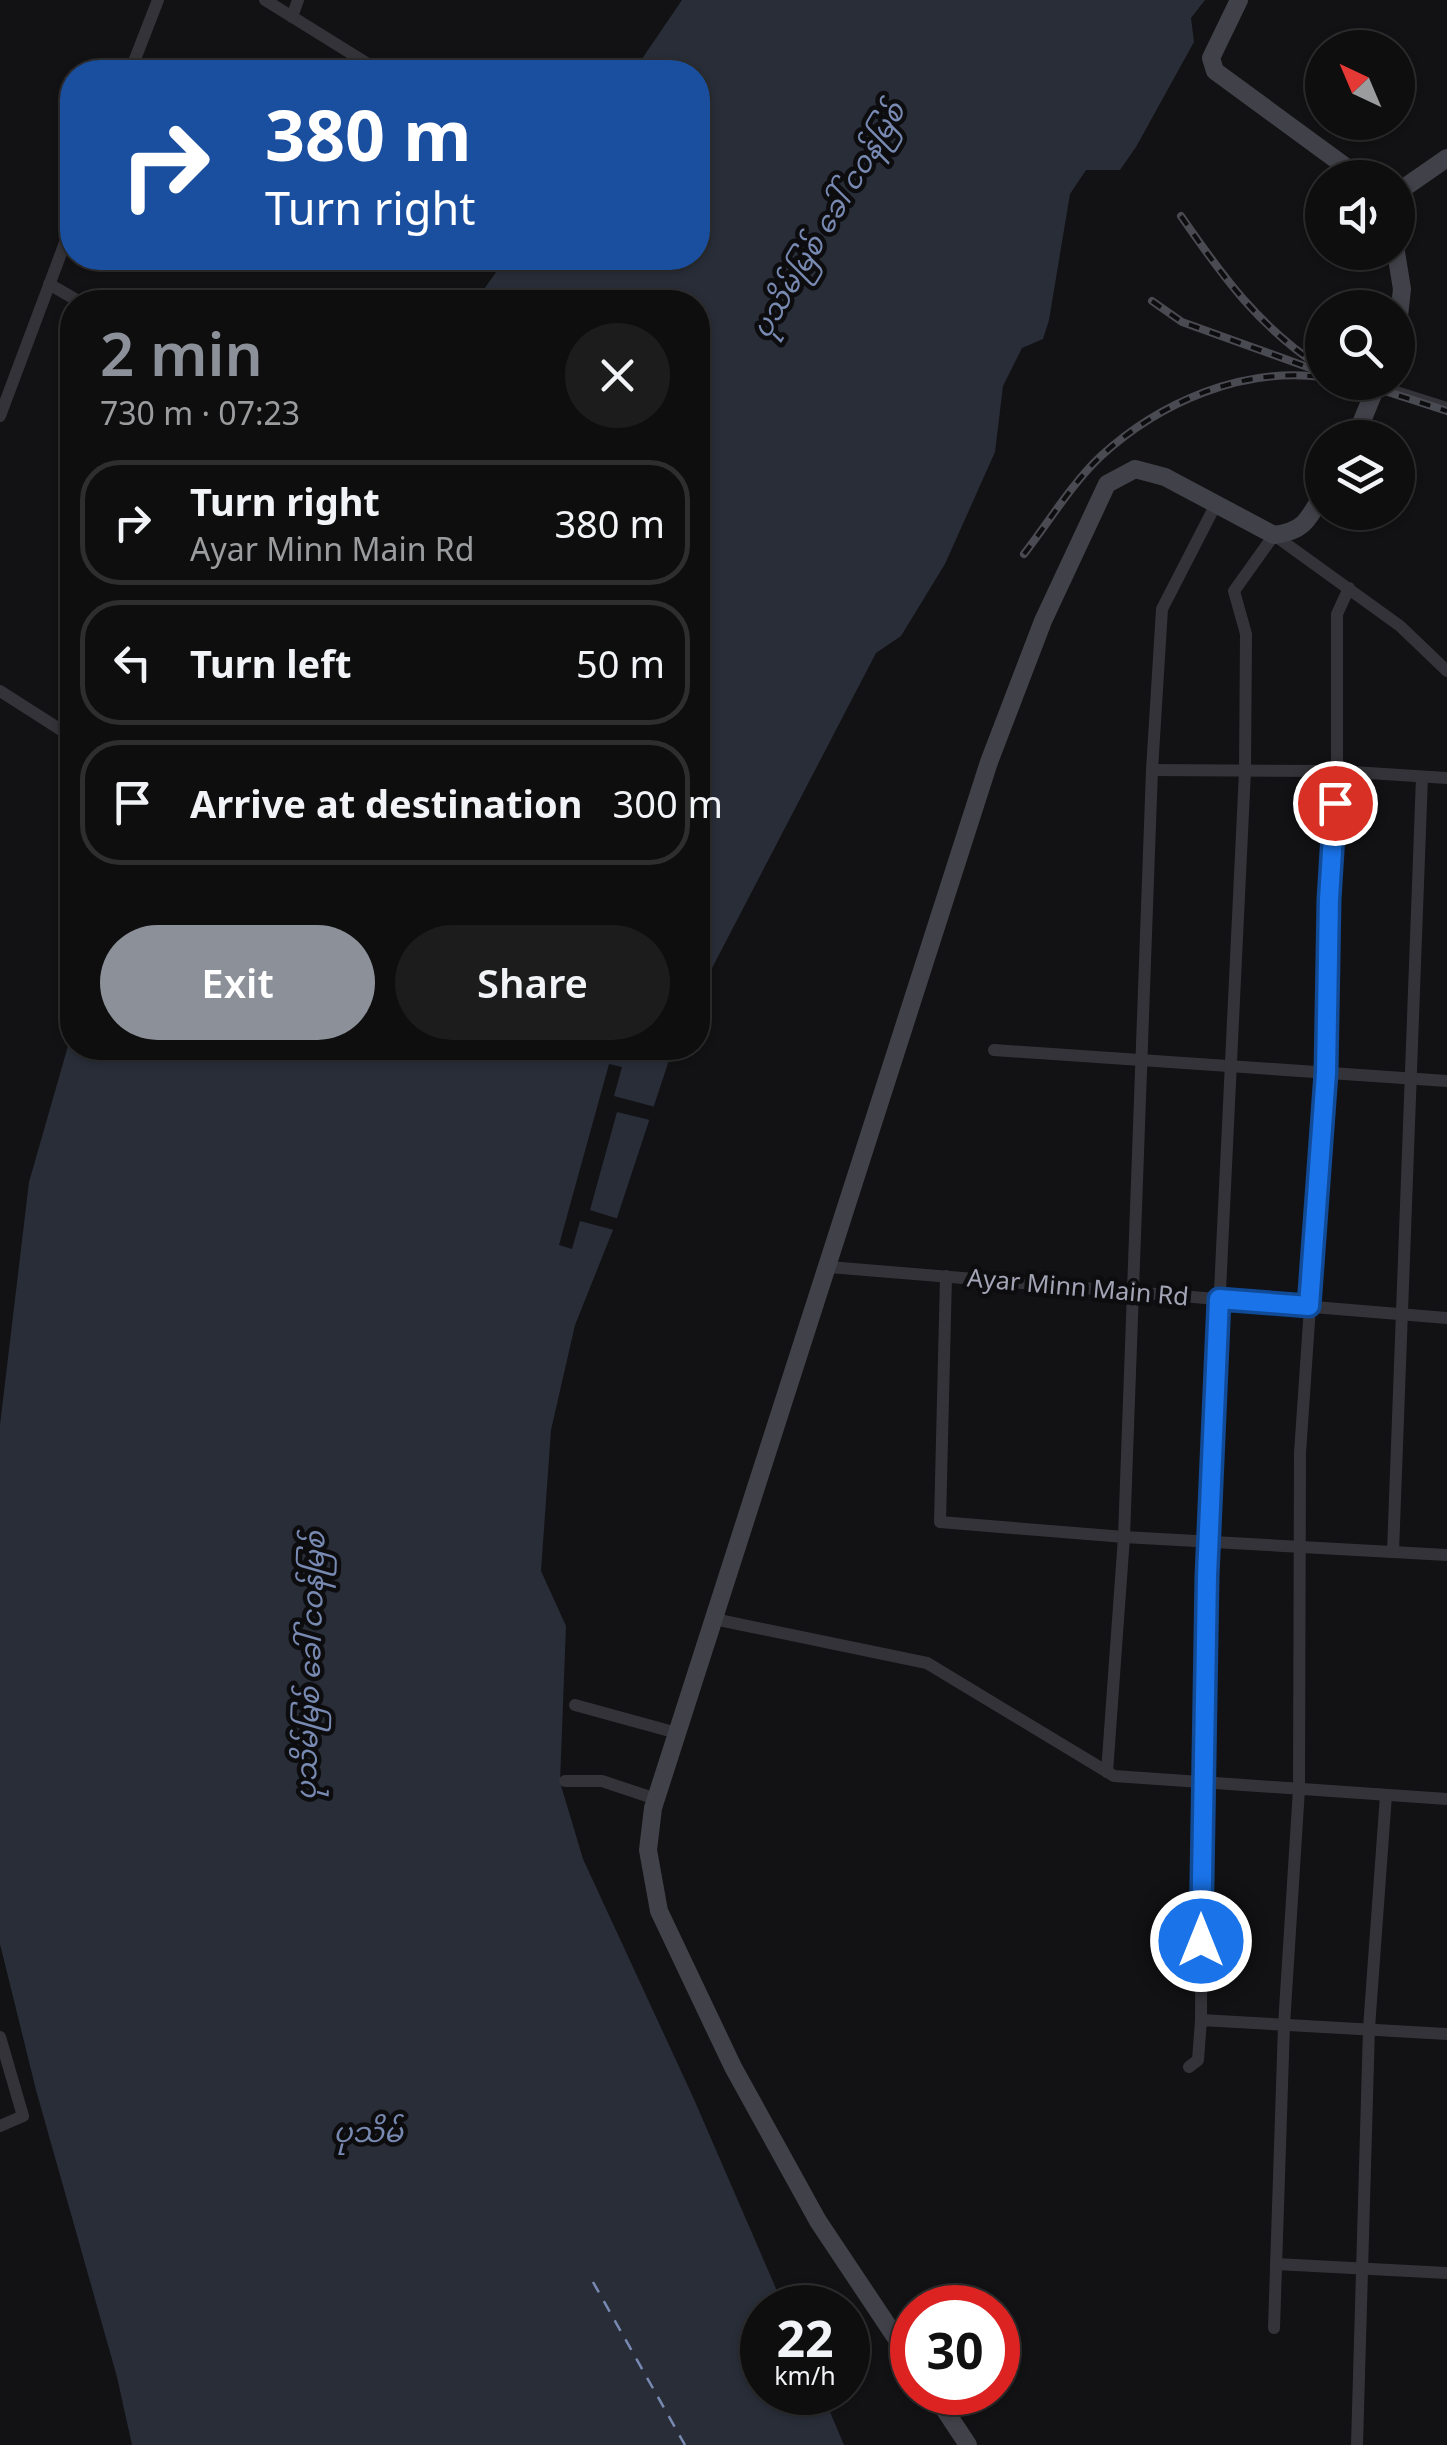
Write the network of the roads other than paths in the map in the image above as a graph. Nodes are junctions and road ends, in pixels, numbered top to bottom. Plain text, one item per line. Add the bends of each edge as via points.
1 (158, 0) edge
2 (265, 0) edge
3 (298, 0) edge
4 (1239, 0) edge
5 (292, 17) junction
6 (135, 60) edge
7 (361, 60) edge
8 (1447, 158) edge
9 (1336, 160) edge
10 (1415, 180) edge
11 (60, 257) edge
12 (50, 284) junction
13 (60, 290) edge
14 (1415, 397) edge
15 (1447, 408) edge
16 (0, 416) edge
17 (1216, 504) junction
18 (1305, 522) edge
19 (1274, 535) junction
20 (1349, 588) junction
21 (1447, 671) edge
22 (0, 691) edge
23 (60, 730) edge
24 (1152, 770) junction
25 (1245, 771) junction
26 (1337, 771) junction
27 (1422, 777) junction
28 (1447, 778) edge
29 (994, 1050) dead end
30 (1141, 1062) junction
31 (1232, 1068) junction
32 (1326, 1073) junction
33 (1411, 1079) junction
34 (1447, 1081) edge
35 (829, 1267) junction
36 (946, 1276) junction
37 (1132, 1292) junction
38 (1219, 1299) junction
39 (1309, 1306) junction
40 (1402, 1314) junction
41 (1447, 1318) edge
42 (1124, 1537) junction
43 (1208, 1541) junction
44 (1299, 1548) junction
45 (1393, 1552) junction
46 (1447, 1555) edge
47 (714, 1619) junction
48 (575, 1705) dead end
49 (677, 1733) junction
50 (1107, 1772) junction
51 (565, 1781) dead end
52 (1202, 1782) junction
53 (1300, 1789) junction
54 (1386, 1795) junction
55 (656, 1799) junction
56 (1447, 1799) edge
57 (1201, 2020) junction
58 (1284, 2024) junction
59 (1369, 2028) junction
60 (1447, 2034) edge
61 (0, 2038) edge
62 (1189, 2067) dead end
63 (0, 2126) edge
64 (1276, 2264) junction
65 (1362, 2267) junction
66 (1447, 2274) edge
67 (1274, 2328) dead end
68 (890, 2329) edge
69 (948, 2415) edge
70 (968, 2445) edge
71 (1357, 2445) edge

1 - 6 street
2 - 5 street
3 - 5 street
4 - 9 street via 1211,58 1215,71
5 - 7 street
8 - 10 street
11 - 12 street
12 - 13 street
12 - 16 street
14 - 15 street
17 - 19 street
17 - 24 street via 1162,608
17 - 35 street via 1135,469 1107,484 1048,609 989,762
18 - 19 street via 1294,532
19 - 20 street
19 - 25 street via 1234,590 1246,634
20 - 21 street
20 - 26 street via 1337,614
22 - 23 street
24 - 25 street
24 - 30 street
25 - 26 street
25 - 31 street
26 - 27 street
26 - 32 street
27 - 28 street
27 - 33 street
29 - 30 street
30 - 31 street
30 - 37 street
31 - 32 street
31 - 38 street
32 - 33 street
32 - 39 street
33 - 34 street
33 - 40 street
35 - 36 street, Ayar Minn Main Rd
35 - 47 street
36 - 37 street, Ayar Minn Main Rd
36 - 42 street via 940,1522
37 - 38 street, Ayar Minn Main Rd
37 - 42 street
38 - 39 street, Ayar Minn Main Rd
38 - 43 street
39 - 40 street, Ayar Minn Main Rd
39 - 44 street
40 - 41 street, Ayar Minn Main Rd
40 - 45 street
42 - 43 street
42 - 50 street
43 - 44 street
43 - 52 street
44 - 45 street
44 - 53 street
45 - 46 street
47 - 49 street
47 - 50 street via 927,1663
48 - 49 street
49 - 55 street
50 - 52 street
51 - 55 street via 602,1781
52 - 53 street
52 - 57 street
53 - 54 street
53 - 58 street
54 - 56 street
54 - 59 street
55 - 68 street via 648,1850 659,1911 733,2067 818,2220
57 - 58 street
57 - 62 street via 1198,2060
58 - 59 street
58 - 64 street
59 - 60 street
59 - 65 street
61 - 63 street via 23,2116
64 - 65 street
64 - 67 street
65 - 66 street
65 - 71 street
69 - 70 street

